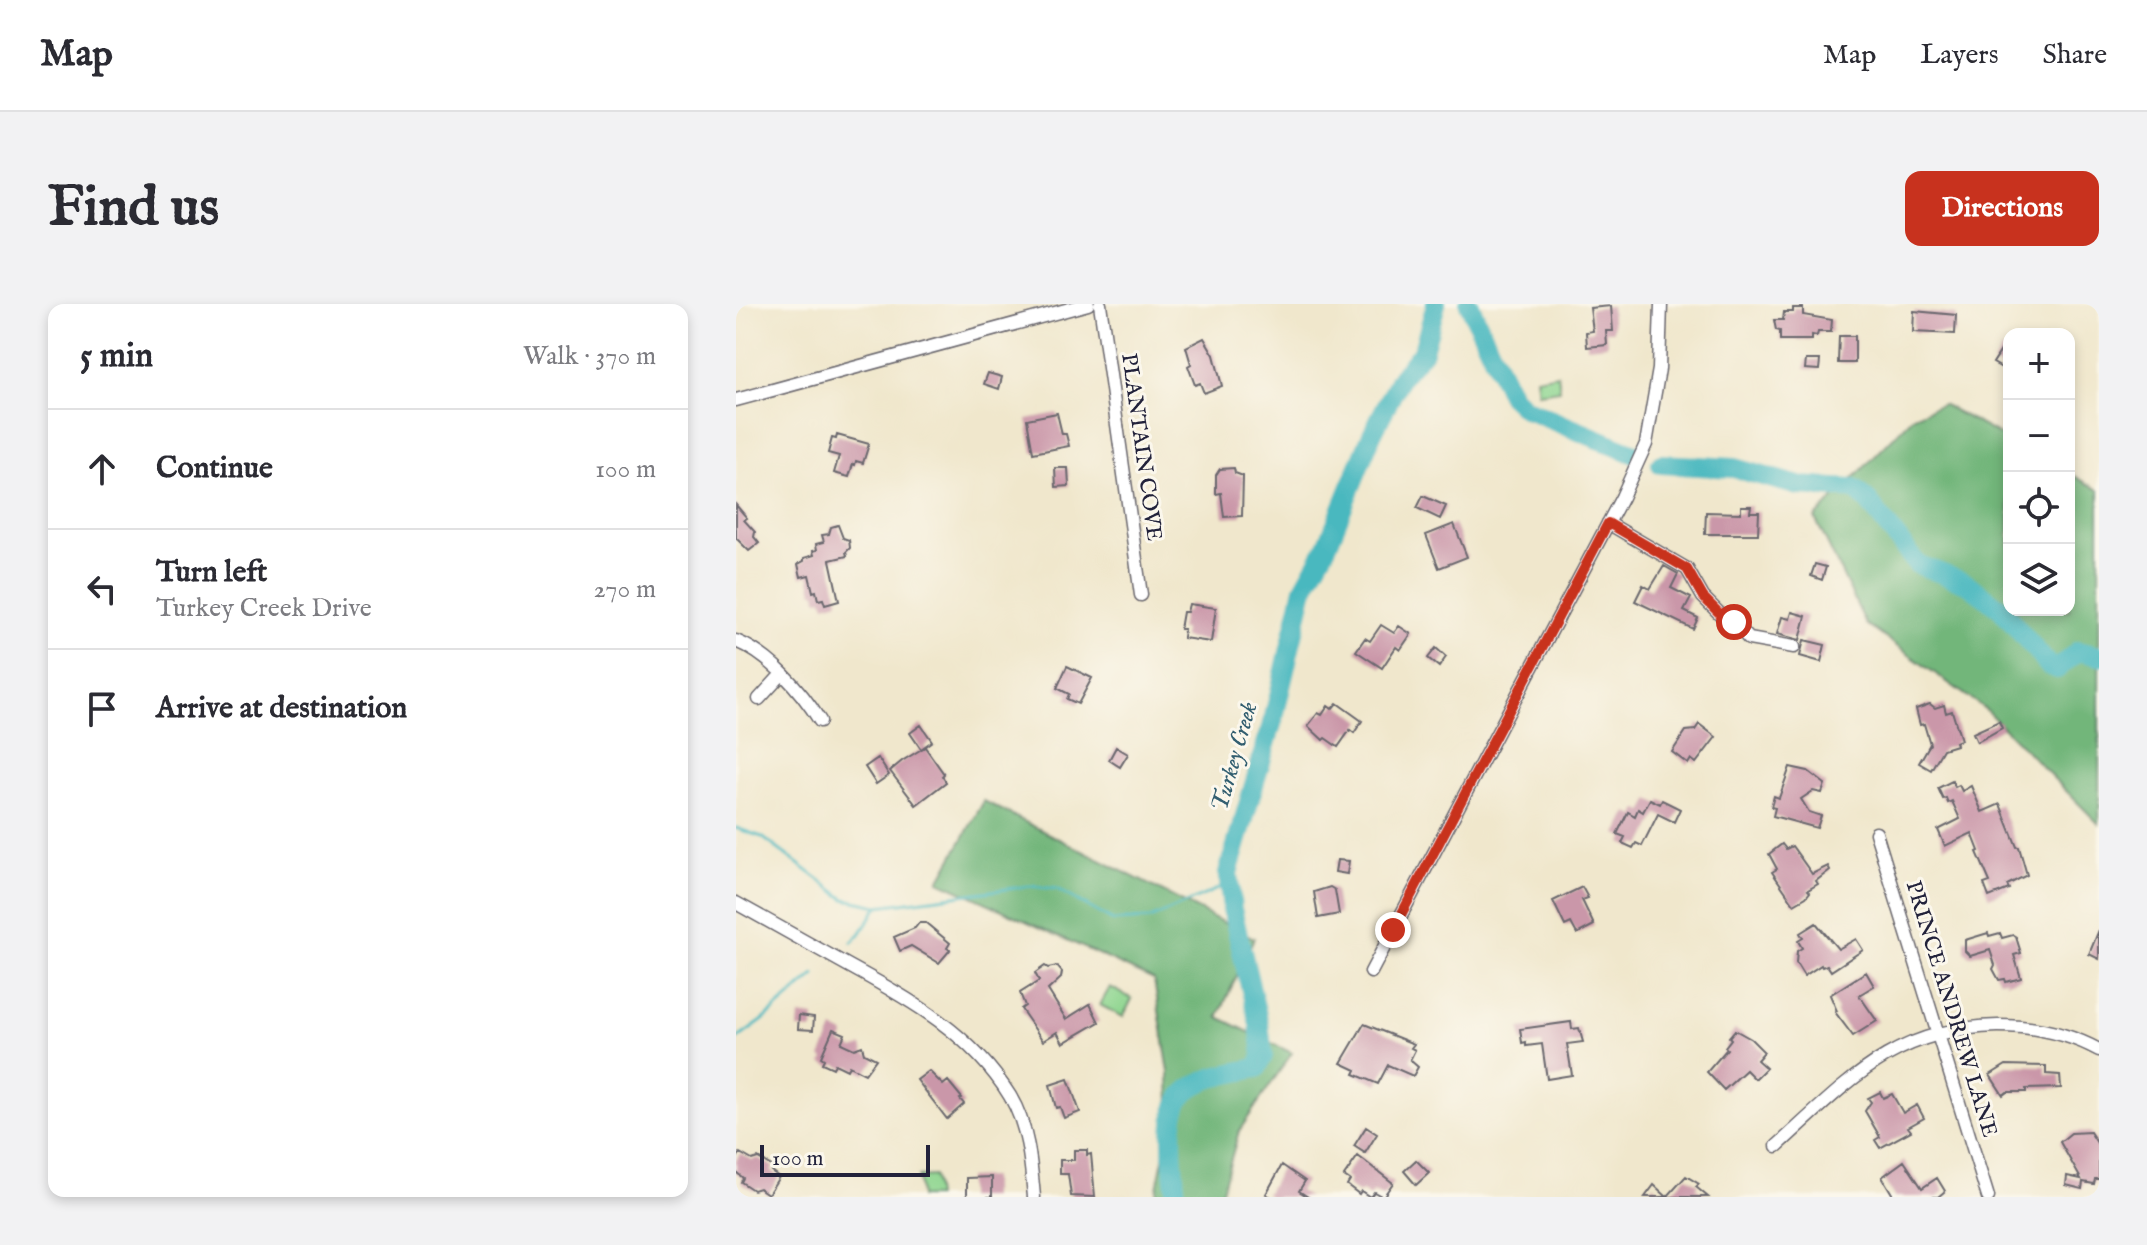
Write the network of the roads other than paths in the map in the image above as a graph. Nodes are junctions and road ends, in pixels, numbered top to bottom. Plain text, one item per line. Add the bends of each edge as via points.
1 (1088, 304) edge
2 (1100, 304) edge
3 (1661, 304) edge
4 (736, 400) edge
5 (1608, 523) junction
6 (1141, 595) dead end
7 (736, 641) edge
8 (1794, 647) dead end
9 (781, 675) junction
10 (759, 699) dead end
11 (820, 721) dead end
12 (1876, 833) dead end
13 (736, 903) edge
14 (1371, 972) dead end
15 (1938, 1033) junction
16 (2099, 1050) edge
17 (1777, 1146) dead end
18 (1034, 1197) edge
19 (1988, 1197) edge

1 - 4 street
2 - 6 street, PLANTAIN COVE
3 - 5 street via 1659,369 1646,444
5 - 8 street via 1687,569 1703,597 1749,639
5 - 14 street
7 - 9 street via 754,649
9 - 10 street
9 - 11 street
12 - 15 street, PRINCE ANDREW LANE
13 - 18 street via 912,1000 960,1035 1011,1097 1030,1153
15 - 16 street via 2029,1028
15 - 17 street via 1861,1072
15 - 19 street, PRINCE ANDREW LANE

